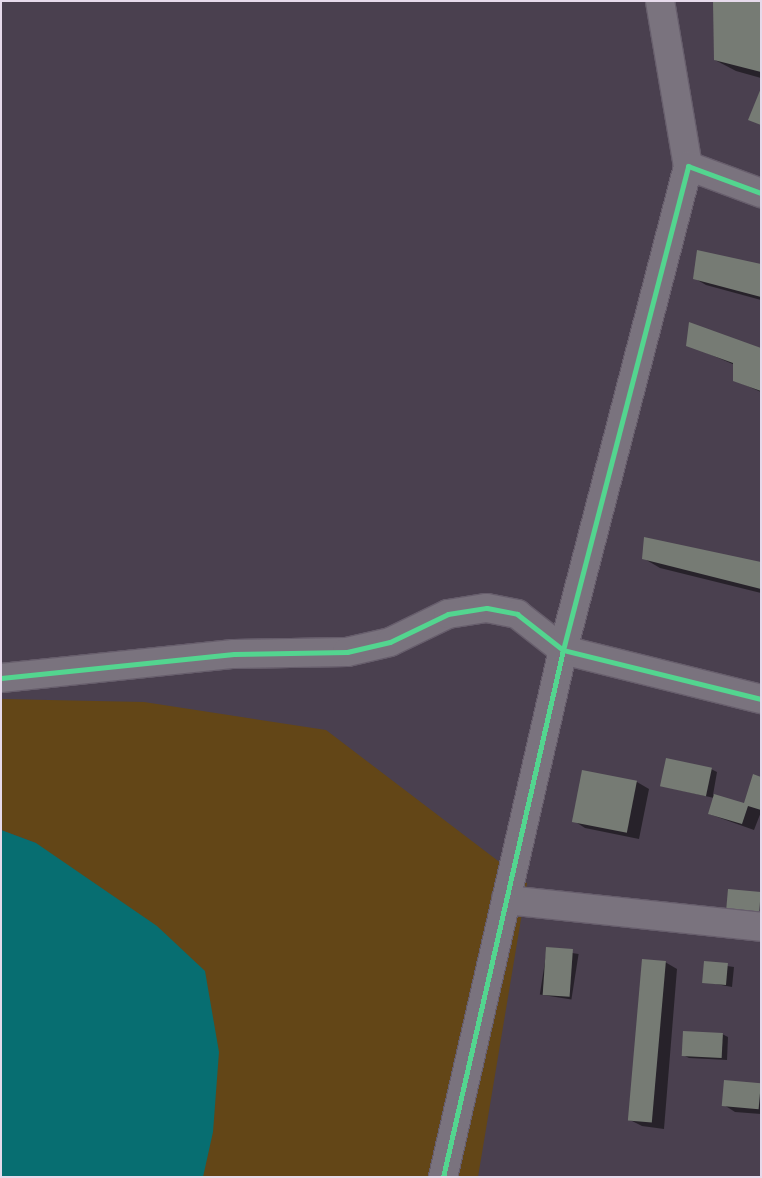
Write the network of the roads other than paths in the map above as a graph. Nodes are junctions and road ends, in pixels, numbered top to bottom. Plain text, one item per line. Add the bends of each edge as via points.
1 (660, 1) edge
2 (688, 166) junction
3 (761, 193) edge
4 (563, 650) junction
5 (1, 678) edge
6 (761, 699) edge
7 (506, 900) junction
8 (761, 927) edge
9 (449, 1176) edge

1 - 2 street
2 - 3 street
2 - 4 street
4 - 5 street via 517,614 487,608 448,614 390,642 347,652 234,654
4 - 6 street
4 - 7 street
7 - 8 street
7 - 9 street

